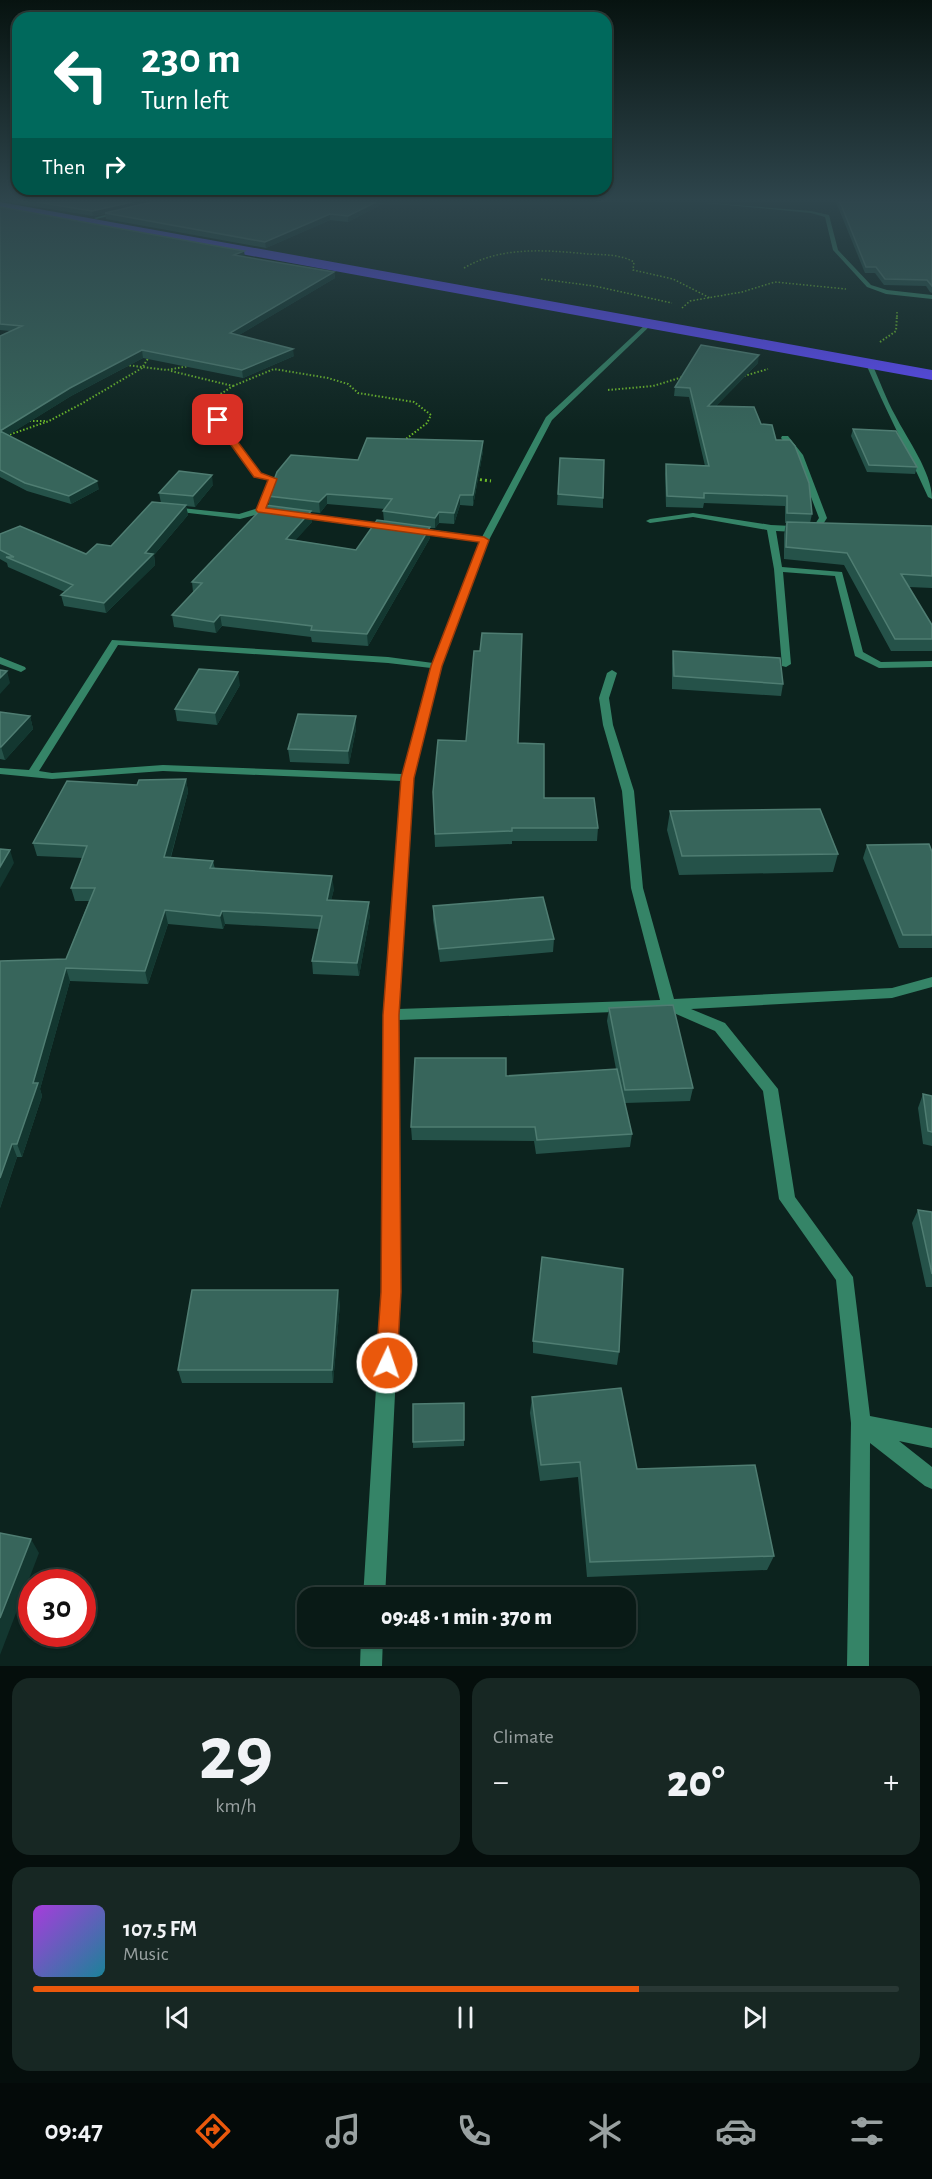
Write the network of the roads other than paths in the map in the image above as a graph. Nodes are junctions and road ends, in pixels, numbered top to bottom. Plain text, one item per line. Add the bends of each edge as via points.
1 (404, 280) edge
2 (431, 280) edge
3 (863, 280) edge
4 (932, 297) edge
5 (649, 320) junction
6 (873, 359) junction
7 (932, 365) edge
8 (932, 375) edge
9 (218, 420) dead end
10 (785, 438) edge
11 (932, 497) edge
12 (164, 508) edge
13 (261, 510) junction
14 (650, 521) dead end
15 (771, 528) junction
16 (814, 530) junction
17 (826, 530) edge
18 (484, 540) junction
19 (778, 569) junction
20 (0, 660) edge
21 (786, 664) dead end
22 (932, 664) edge
23 (437, 666) junction
24 (21, 669) dead end
25 (612, 673) dead end
26 (0, 771) edge
27 (32, 774) junction
28 (407, 778) junction
29 (932, 982) edge
30 (668, 1005) junction
31 (391, 1015) junction
32 (861, 1423) junction
33 (932, 1438) edge
34 (932, 1479) edge
35 (375, 1587) edge
36 (372, 1647) edge
37 (371, 1666) edge
38 (858, 1666) edge

1 - 5 highway
2 - 5 highway
3 - 4 street via 886,292
5 - 6 highway
5 - 18 street via 549,419
6 - 7 highway
6 - 8 highway
6 - 11 street via 890,413
9 - 13 street via 258,475 273,479
10 - 16 street via 799,455 823,518
12 - 13 street via 240,518
13 - 18 street
14 - 15 street via 693,515
15 - 16 street
15 - 19 street
16 - 17 street
18 - 23 street
19 - 21 street
19 - 22 street via 839,574 858,654 879,665
20 - 24 street
23 - 27 street via 115,642
23 - 28 street
25 - 30 street via 604,698 608,725 628,791 638,888
26 - 27 street
27 - 28 street via 163,768
28 - 31 street
29 - 30 street via 892,993
30 - 31 street
30 - 32 street via 720,1027 770,1089 787,1199 844,1277
31 - 35 street via 391,1292
32 - 33 street
32 - 34 street
32 - 38 street
36 - 37 street

